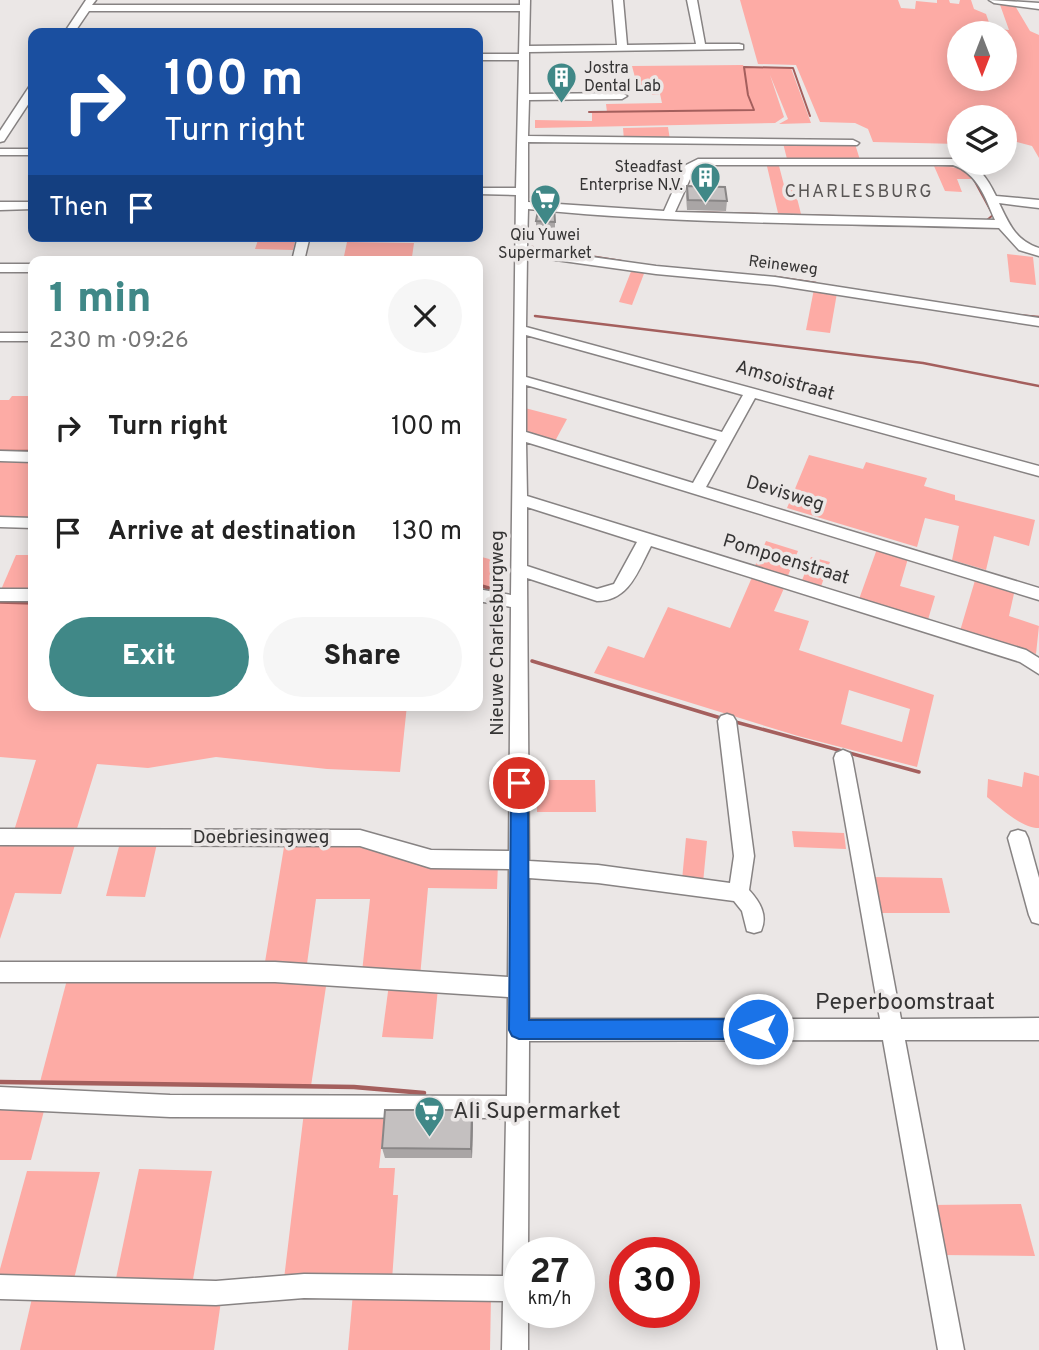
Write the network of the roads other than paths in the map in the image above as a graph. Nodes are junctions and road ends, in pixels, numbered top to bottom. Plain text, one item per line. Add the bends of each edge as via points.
1 (618, 0) edge
2 (692, 0) edge
3 (994, 0) edge
4 (88, 4) edge
5 (525, 4) edge
6 (1039, 6) edge
7 (72, 28) edge
8 (701, 47) junction
9 (739, 47) dead end
10 (622, 48) junction
11 (524, 53) junction
12 (483, 57) edge
13 (622, 96) dead end
14 (524, 97) junction
15 (28, 102) edge
16 (0, 139) edge
17 (524, 139) junction
18 (853, 142) dead end
19 (0, 152) edge
20 (28, 152) edge
21 (483, 192) edge
22 (522, 198) junction
23 (992, 199) junction
24 (1039, 204) edge
25 (0, 206) edge
26 (28, 206) edge
27 (668, 215) junction
28 (1002, 224) junction
29 (522, 251) junction
30 (1035, 252) edge
31 (0, 268) edge
32 (28, 268) edge
33 (1039, 323) edge
34 (520, 329) junction
35 (0, 337) edge
36 (28, 337) edge
37 (519, 379) junction
38 (752, 391) junction
39 (519, 435) junction
40 (726, 438) junction
41 (0, 456) edge
42 (28, 457) edge
43 (1039, 471) edge
44 (697, 490) junction
45 (518, 499) junction
46 (0, 522) edge
47 (28, 523) edge
48 (647, 538) junction
49 (518, 569) junction
50 (1039, 594) edge
51 (0, 595) edge
52 (28, 595) edge
53 (483, 596) edge
54 (520, 603) junction
55 (1039, 667) edge
56 (727, 721) dead end
57 (843, 758) dead end
58 (0, 837) edge
59 (1018, 838) dead end
60 (519, 864) junction
61 (739, 893) junction
62 (1039, 915) edge
63 (754, 925) dead end
64 (0, 972) edge
65 (519, 988) junction
66 (891, 1028) junction
67 (1039, 1029) edge
68 (519, 1030) junction
69 (0, 1098) edge
70 (517, 1107) junction
71 (516, 1237) edge
72 (0, 1287) edge
73 (504, 1289) edge
74 (515, 1328) edge
75 (515, 1350) edge
76 (951, 1350) edge

1 - 10 street
2 - 8 street
3 - 6 street
4 - 5 street
4 - 7 street
5 - 11 street, Nieuwe Charlesburgweg
8 - 9 street
8 - 10 street
10 - 11 street
11 - 12 street
11 - 14 street, Nieuwe Charlesburgweg
13 - 14 street
14 - 17 street, Nieuwe Charlesburgweg
15 - 16 street
17 - 18 street
17 - 22 street, Nieuwe Charlesburgweg
19 - 20 street
21 - 22 street
22 - 27 street via 592,212
22 - 29 street, Nieuwe Charlesburgweg
23 - 24 street
23 - 27 street via 975,171 954,162 703,161 690,166
23 - 28 street
25 - 26 street
27 - 28 street
28 - 30 street via 1016,242
29 - 33 street, Reineweg via 775,281
29 - 34 street, Nieuwe Charlesburgweg
31 - 32 street
34 - 37 street, Nieuwe Charlesburgweg
34 - 38 street, Amsoistraat
35 - 36 street
37 - 39 street, Nieuwe Charlesburgweg
37 - 40 street
38 - 40 street
38 - 43 street, Amsoistraat
39 - 44 street, Devisweg
39 - 45 street, Nieuwe Charlesburgweg
40 - 44 street
41 - 42 street
44 - 50 street, Devisweg
45 - 48 street, Pompoenstraat
45 - 49 street, Nieuwe Charlesburgweg
46 - 47 street
48 - 49 street via 620,588 606,595
48 - 55 street, Pompoenstraat via 1026,657
49 - 54 street, Nieuwe Charlesburgweg
51 - 52 street
53 - 54 street
54 - 60 street, Nieuwe Charlesburgweg
56 - 61 street via 744,856
57 - 66 street
58 - 60 street, Doebriesingweg via 360,838 431,859
59 - 62 street
60 - 61 street, Doebriesingweg
60 - 65 street, Nieuwe Charlesburgweg
61 - 63 street via 752,907
64 - 65 street via 275,972
65 - 68 street, Nieuwe Charlesburgweg
66 - 67 street, Peperboomstraat
66 - 68 street, Peperboomstraat
66 - 76 street
68 - 70 street, Nieuwe Charlesburgweg
69 - 70 street via 170,1106
70 - 71 street, Nieuwe Charlesburgweg
72 - 73 street via 216,1293 304,1286
74 - 75 street, Nieuwe Charlesburgweg

